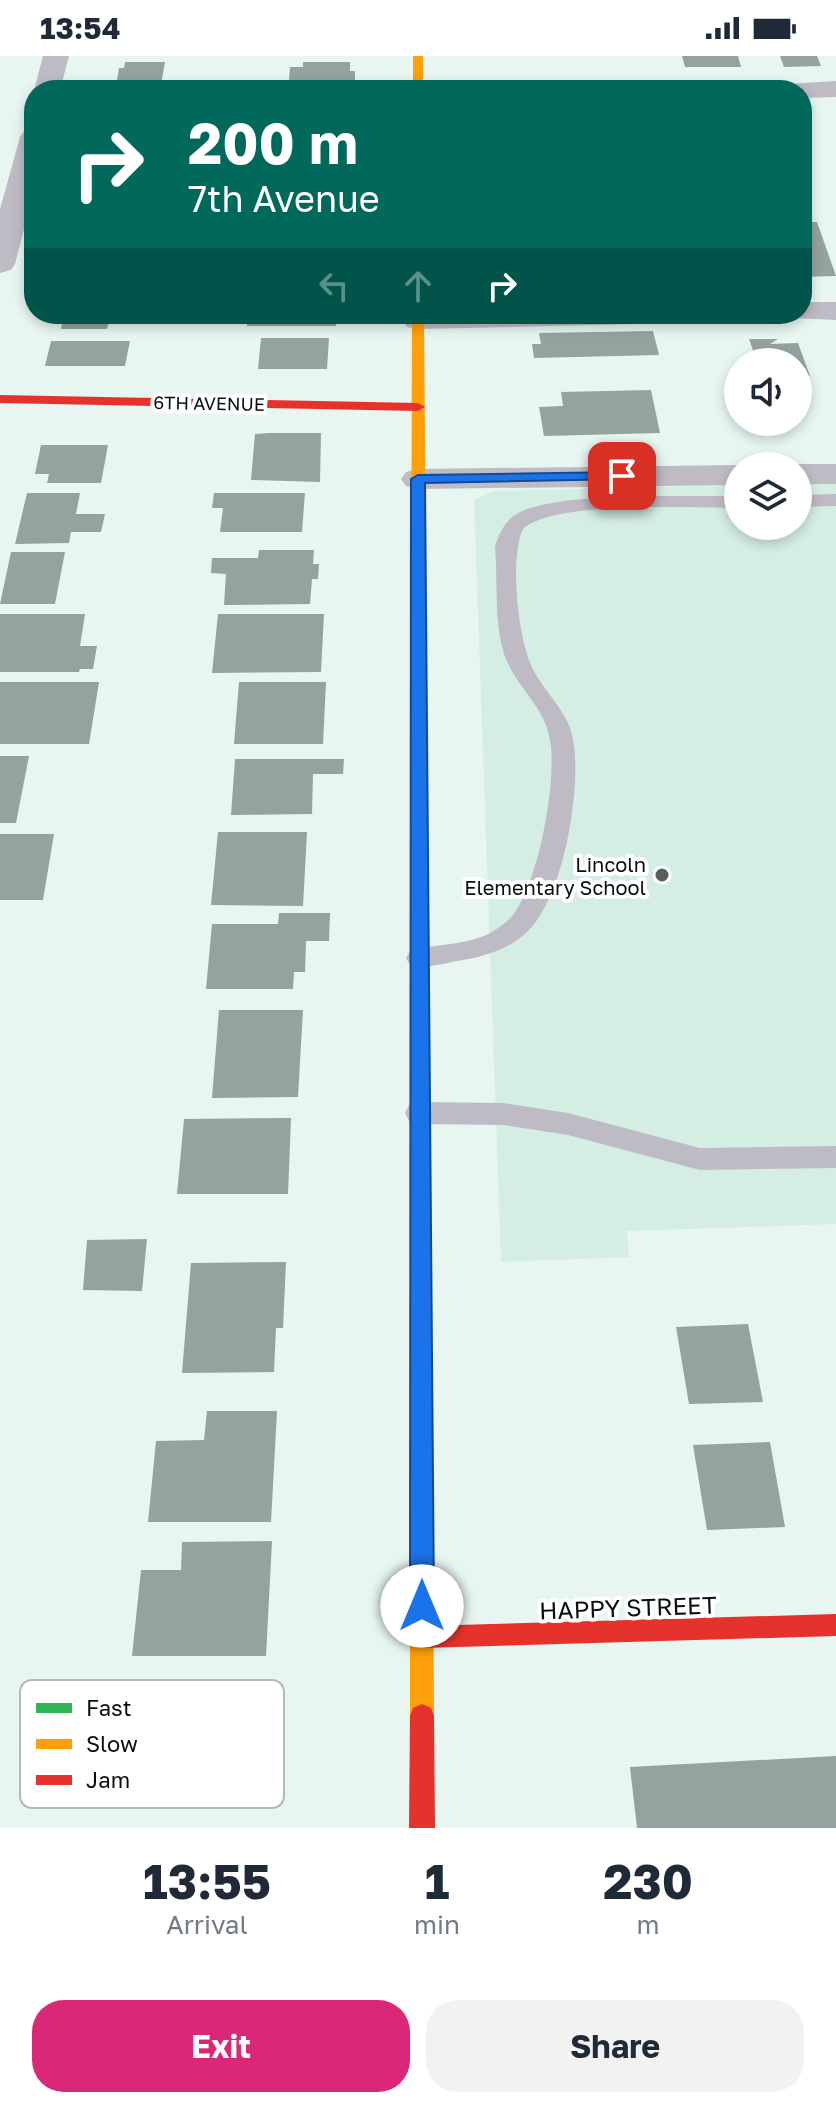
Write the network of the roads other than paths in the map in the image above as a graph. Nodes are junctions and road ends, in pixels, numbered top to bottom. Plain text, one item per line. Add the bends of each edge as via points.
1 (56, 56) edge
2 (418, 56) edge
3 (50, 80) edge
4 (418, 80) edge
5 (836, 89) edge
6 (812, 90) edge
7 (24, 174) edge
8 (0, 264) edge
9 (812, 311) edge
10 (836, 311) edge
11 (418, 324) edge
12 (0, 399) edge
13 (418, 407) junction
14 (812, 474) edge
15 (836, 474) edge
16 (724, 475) edge
17 (418, 479) junction
18 (836, 500) edge
19 (812, 501) edge
20 (724, 502) edge
21 (419, 958) junction
22 (419, 1113) junction
23 (836, 1157) edge
24 (836, 1625) edge
25 (422, 1637) junction
26 (422, 1828) edge

1 - 3 street
2 - 4 street
5 - 6 street
7 - 8 street
9 - 10 street
11 - 13 street
12 - 13 street, 6TH AVENUE
13 - 17 street
14 - 15 street
16 - 17 street
17 - 21 street
18 - 19 lane
20 - 21 lane via 570,506 520,520 511,532 506,547 513,649 561,735 565,769 558,816 546,869 524,919 495,942
21 - 22 street
22 - 23 lane via 503,1114 568,1124 700,1159
22 - 25 street
24 - 25 street, HAPPY STREET
25 - 26 street

